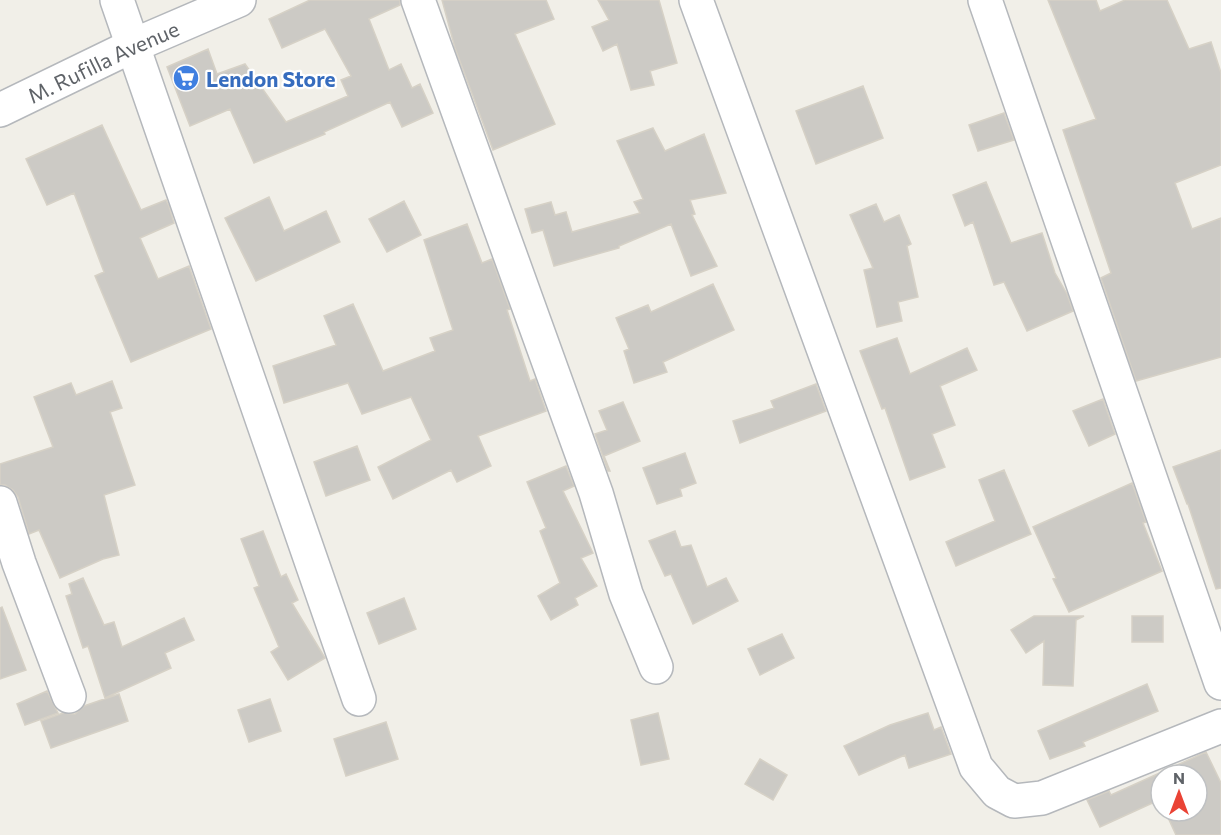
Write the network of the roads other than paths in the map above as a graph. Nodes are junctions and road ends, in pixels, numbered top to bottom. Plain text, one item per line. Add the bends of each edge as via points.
1 (117, 0) edge
2 (239, 0) edge
3 (418, 0) edge
4 (696, 0) edge
5 (985, 0) edge
6 (132, 46) junction
7 (0, 110) edge
8 (0, 503) edge
9 (10, 565) edge
10 (656, 667) dead end
11 (1221, 683) edge
12 (69, 696) dead end
13 (359, 699) dead end
14 (1221, 726) edge

1 - 6 street
2 - 6 street, M. Rufilla Avenue
3 - 10 street via 596,493 626,594
4 - 14 street via 976,767 997,792 1014,801 1042,798
5 - 11 street
6 - 7 street, M. Rufilla Avenue
6 - 13 street
8 - 9 street
9 - 12 street

